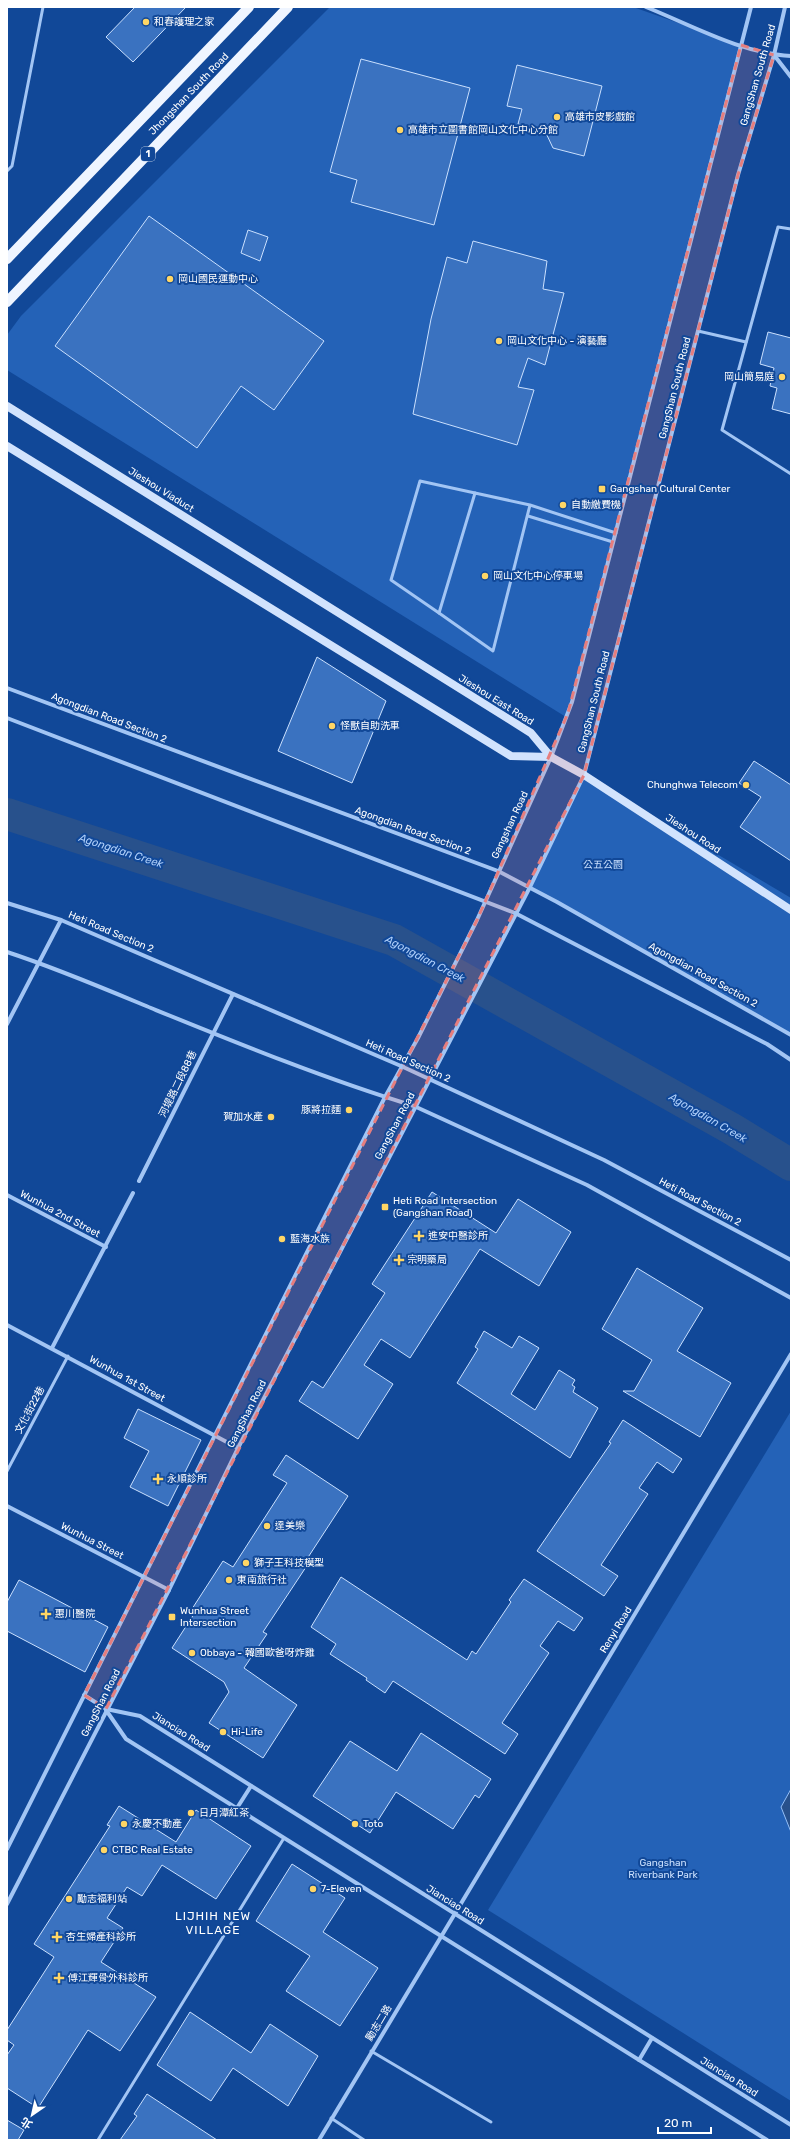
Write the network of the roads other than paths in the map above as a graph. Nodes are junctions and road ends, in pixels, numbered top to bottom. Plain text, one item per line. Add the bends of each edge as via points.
1 (43, 7) edge
2 (249, 7) edge
3 (288, 7) edge
4 (646, 7) edge
5 (752, 7) edge
6 (785, 7) edge
7 (741, 45) junction
8 (774, 55) junction
9 (791, 56) edge
10 (791, 77) edge
11 (7, 171) edge
12 (791, 229) edge
13 (7, 259) edge
14 (7, 302) edge
15 (698, 331) junction
16 (746, 342) junction
17 (7, 406) edge
18 (7, 446) edge
19 (791, 474) edge
20 (475, 492) junction
21 (530, 505) junction
22 (528, 516) junction
23 (616, 533) junction
24 (613, 542) junction
25 (304, 591) joint
26 (439, 613) junction
27 (7, 688) edge
28 (7, 718) edge
29 (550, 757) junction
30 (584, 775) junction
31 (498, 871) junction
32 (530, 887) junction
33 (485, 900) junction
34 (7, 902) edge
35 (791, 910) edge
36 (515, 913) junction
37 (61, 920) junction
38 (478, 920) joint
39 (7, 952) edge
40 (40, 963) junction
41 (233, 994) junction
42 (7, 1024) edge
43 (212, 1033) junction
44 (791, 1035) edge
45 (791, 1060) edge
46 (401, 1066) junction
47 (430, 1080) junction
48 (385, 1097) junction
49 (414, 1106) junction
50 (139, 1181) dead end
51 (133, 1193) dead end
52 (7, 1195) edge
53 (106, 1248) junction
54 (791, 1260) edge
55 (791, 1298) edge
56 (7, 1325) edge
57 (52, 1348) junction
58 (791, 1354) edge
59 (68, 1356) junction
60 (215, 1437) junction
61 (238, 1448) junction
62 (7, 1471) edge
63 (7, 1506) edge
64 (144, 1577) junction
65 (168, 1590) junction
66 (84, 1695) junction
67 (106, 1709) junction
68 (251, 1786) junction
69 (237, 1808) junction
70 (284, 1838) junction
71 (7, 1849) edge
72 (7, 1904) edge
73 (454, 1914) junction
74 (441, 1936) junction
75 (652, 2038) junction
76 (371, 2051) junction
77 (639, 2060) junction
78 (331, 2118) junction
79 (491, 2122) dead end
80 (791, 2125) edge
81 (98, 2140) edge
82 (319, 2140) edge
83 (364, 2140) edge
84 (767, 2140) edge

1 - 11 lane via 12,166
2 - 13 main road, Jhongshan South Road
3 - 14 main road, Jhongshan South Road / 1
4 - 7 street
5 - 7 street, GangShan South Road
6 - 8 street, GangShan South Road
7 - 8 street
7 - 23 street, GangShan South Road
8 - 9 street
8 - 10 street
8 - 15 street, GangShan South Road via 738,175
12 - 16 lane via 778,227
15 - 16 lane
15 - 30 street, GangShan South Road
16 - 19 lane via 722,430
17 - 25 main road, Jieshou Viaduct
18 - 29 main road via 511,756
20 - 21 lane
20 - 26 lane
20 - 26 lane via 420,481 391,580
21 - 22 lane
21 - 23 lane
22 - 24 lane
22 - 26 lane via 493,651
23 - 24 street, GangShan South Road
24 - 29 street, GangShan South Road via 572,702
25 - 29 main road, Jieshou East Road via 531,733
27 - 31 street, Agongdian Road Section 2
28 - 33 street
29 - 30 main road, Jieshou Road
29 - 31 street, Gangshan Road
30 - 32 street
30 - 35 main road, Jieshou Road
31 - 32 street, Agongdian Road Section 2
31 - 33 street, Gangshan Road
32 - 36 street
32 - 44 street, Agongdian Road Section 2
33 - 36 street
33 - 38 street, Gangshan Road
34 - 37 street, Heti Road Section 2
36 - 45 street via 767,1044
36 - 47 street, GangShan Road
37 - 40 street
37 - 41 street, Heti Road Section 2
38 - 46 street, GangShan Road
39 - 40 street
40 - 42 street
40 - 43 street
41 - 43 street, 河堤路二段88巷
41 - 46 street, Heti Road Section 2
43 - 48 street
43 - 50 street, 河堤路二段88巷
46 - 47 street, Heti Road Section 2
46 - 48 street, GangShan Road
47 - 49 street, GangShan Road
47 - 54 street, Heti Road Section 2 via 604,1160
48 - 49 street
48 - 60 street, GangShan Road
49 - 55 street via 587,1186
49 - 61 street, GangShan Road
51 - 53 street
52 - 53 street, Wunhua 2nd Street
53 - 57 street
56 - 57 street, Wunhua 1st Street
57 - 59 street, Wunhua 1st Street
58 - 73 street, Renyi Road
59 - 60 street, Wunhua 1st Street
59 - 62 lane, 文化街22巷
60 - 61 street, Wunhua 1st Street
60 - 64 street, GangShan Road
61 - 65 street, GangShan Road
63 - 64 street, Wunhua Street
64 - 65 street, Wunhua Street
64 - 66 street, GangShan Road
65 - 67 street, GangShan Road
66 - 67 street, Jianciao Road
66 - 71 street, GangShan Road
67 - 68 street, Jianciao Road via 140,1716
67 - 69 street, Jianciao Road via 126,1739
67 - 72 street, GangShan Road
68 - 69 street
68 - 73 street, Jianciao Road
69 - 70 street, Jianciao Road
70 - 74 street, Jianciao Road
70 - 81 lane
73 - 74 street, 勵志二路
73 - 75 street, Jianciao Road
74 - 76 street, 勵志二路
74 - 77 street, Jianciao Road
75 - 77 street
75 - 80 street, Jianciao Road
76 - 78 street, 勵志二路
76 - 79 lane
77 - 84 street, Jianciao Road
78 - 82 street, 勵志二路
78 - 83 lane

